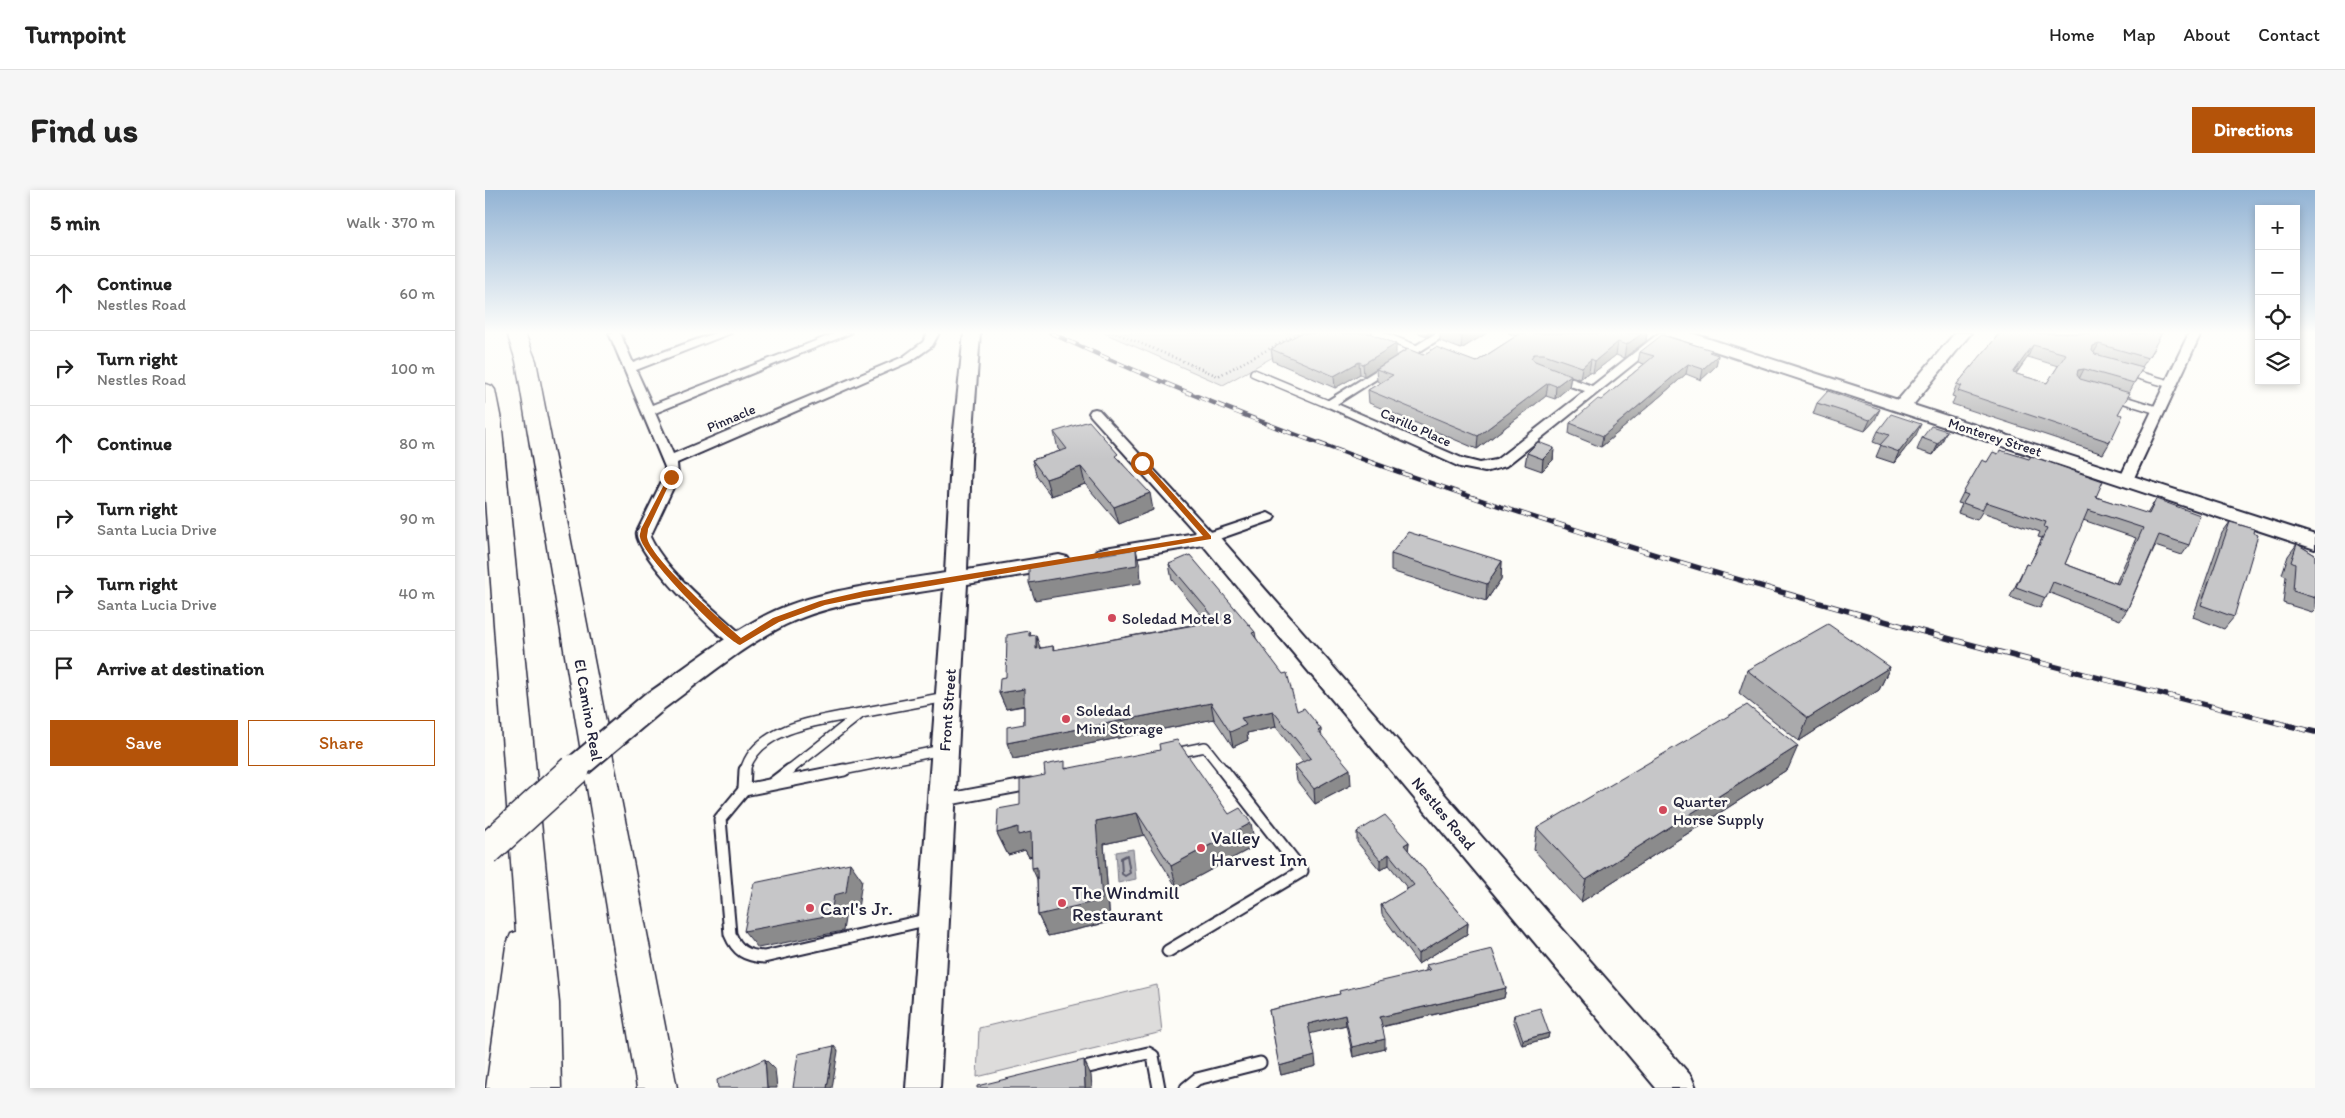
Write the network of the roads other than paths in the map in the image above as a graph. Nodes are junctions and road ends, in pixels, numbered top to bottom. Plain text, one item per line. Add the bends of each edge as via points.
1 (529, 375) edge
2 (633, 375) edge
3 (739, 375) edge
4 (870, 375) edge
5 (968, 375) edge
6 (1258, 375) edge
7 (1375, 375) edge
8 (1551, 375) edge
9 (1612, 375) edge
10 (1806, 375) edge
11 (1928, 375) edge
12 (2137, 375) edge
13 (2174, 375) edge
14 (2169, 384) junction
15 (485, 390) edge
16 (1593, 390) junction
17 (2111, 396) edge
18 (1327, 404) junction
19 (1901, 407) junction
20 (2157, 410) junction
21 (648, 411) junction
22 (1095, 413) dead end
23 (669, 461) junction
24 (1484, 468) joint
25 (2126, 480) junction
26 (1268, 517) dead end
27 (1208, 538) junction
28 (2315, 542) edge
29 (956, 579) junction
30 (740, 642) junction
31 (948, 697) junction
32 (861, 713) junction
33 (945, 750) junction
34 (1167, 755) edge
35 (1042, 782) edge
36 (771, 784) junction
37 (744, 790) junction
38 (942, 801) junction
39 (485, 851) edge
40 (530, 898) junction
41 (935, 918) junction
42 (1168, 951) dead end
43 (1260, 1063) dead end
44 (1061, 1074) edge
45 (506, 1088) edge
46 (541, 1088) edge
47 (657, 1088) edge
48 (923, 1088) edge
49 (1159, 1088) edge
50 (1186, 1088) edge
51 (1679, 1088) edge

1 - 47 highway, El Camino Real
2 - 21 street
3 - 21 street
4 - 23 street, Pinnacle
5 - 29 street, Front Street
6 - 18 lane, Carillo Place
7 - 18 street
8 - 16 street
9 - 16 street
10 - 19 street, Monterey Street
11 - 19 street
12 - 14 lane
13 - 14 street
14 - 20 street
15 - 40 highway
16 - 24 street via 1501,463
17 - 20 lane
18 - 24 street, Carillo Place via 1459,462
19 - 25 street, Monterey Street
20 - 25 street
21 - 23 street
22 - 27 street, Nestles Road
23 - 30 street via 671,477 643,538 658,562
25 - 28 street, Monterey Street
26 - 27 street
27 - 29 street
27 - 51 street, Nestles Road
29 - 30 street via 815,605 776,620
29 - 31 street, Front Street
30 - 39 street, bridge via 653,703 552,788
31 - 32 lane
31 - 33 street, Front Street
32 - 36 lane
32 - 37 lane via 801,724 767,742 747,762
33 - 36 lane
33 - 38 street, Front Street
34 - 42 lane via 1205,746 1302,870
35 - 38 lane
36 - 37 lane
37 - 41 lane via 719,819 730,934 741,953 764,957
38 - 41 street, Front Street
40 - 45 highway
40 - 46 highway via 540,1003
41 - 48 street, Front Street
43 - 50 lane via 1197,1079
44 - 49 lane via 1148,1053 1153,1056

